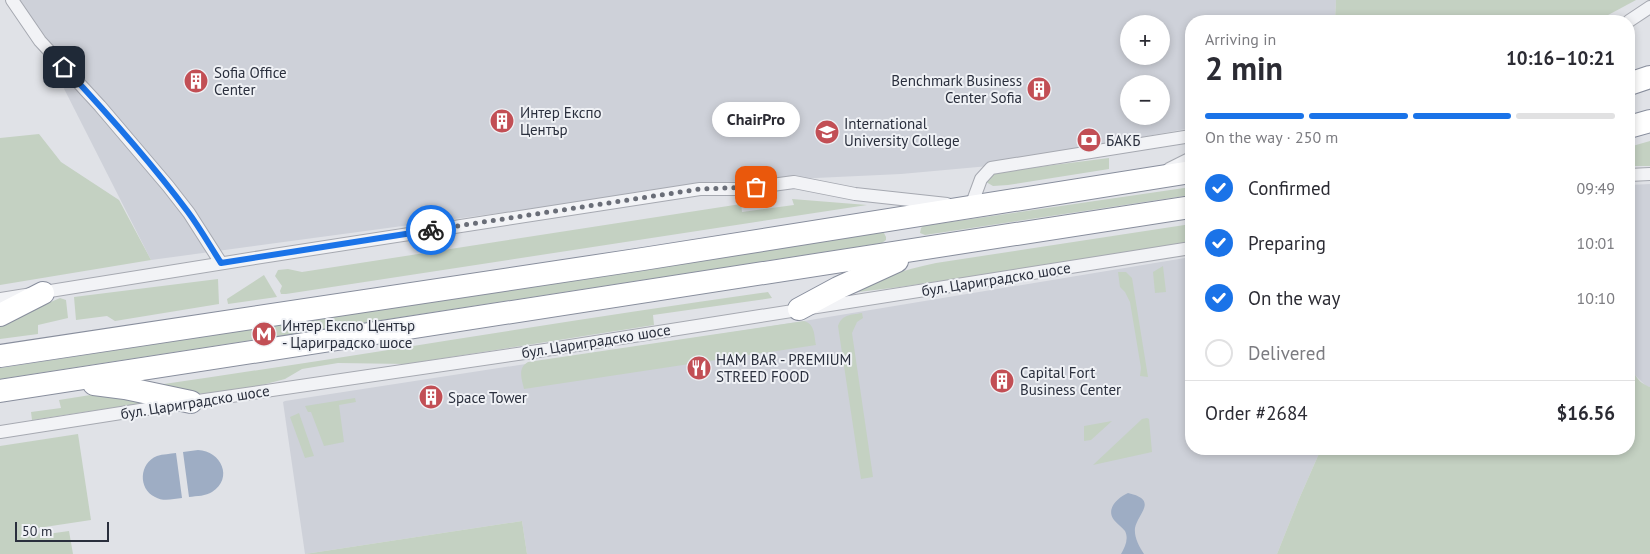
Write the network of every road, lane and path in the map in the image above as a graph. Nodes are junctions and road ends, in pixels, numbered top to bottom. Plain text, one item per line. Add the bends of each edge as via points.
1 (12, 0) edge
2 (1650, 7) edge
3 (1635, 18) edge
4 (1650, 77) edge
5 (1635, 82) edge
6 (1650, 120) edge
7 (1635, 125) edge
8 (1185, 137) edge
9 (1185, 161) edge
10 (1185, 173) edge
11 (1650, 174) edge
12 (1635, 175) edge
13 (1150, 178) junction
14 (970, 206) junction
15 (1184, 209) edge
16 (928, 248) junction
17 (1185, 249) edge
18 (221, 263) junction
19 (44, 293) junction
20 (0, 299) edge
21 (799, 309) junction
22 (0, 315) edge
23 (0, 356) edge
24 (69, 381) junction
25 (0, 391) edge
26 (191, 402) junction
27 (0, 432) edge

1 - 18 street via 40,41 168,186
2 - 3 street
4 - 5 highway
6 - 7 highway
8 - 14 street via 991,168 981,179
9 - 13 street
10 - 13 highway
11 - 12 street
13 - 14 highway
14 - 18 street via 855,194 794,182 700,189
14 - 23 highway
15 - 16 highway
16 - 21 highway via 875,270
16 - 24 highway
17 - 21 street, бул. Цариградско шосе
18 - 19 street
19 - 20 street
19 - 22 highway
21 - 26 street, бул. Цариградско шосе
24 - 25 highway
24 - 26 highway via 125,388
26 - 27 street, бул. Цариградско шосе

